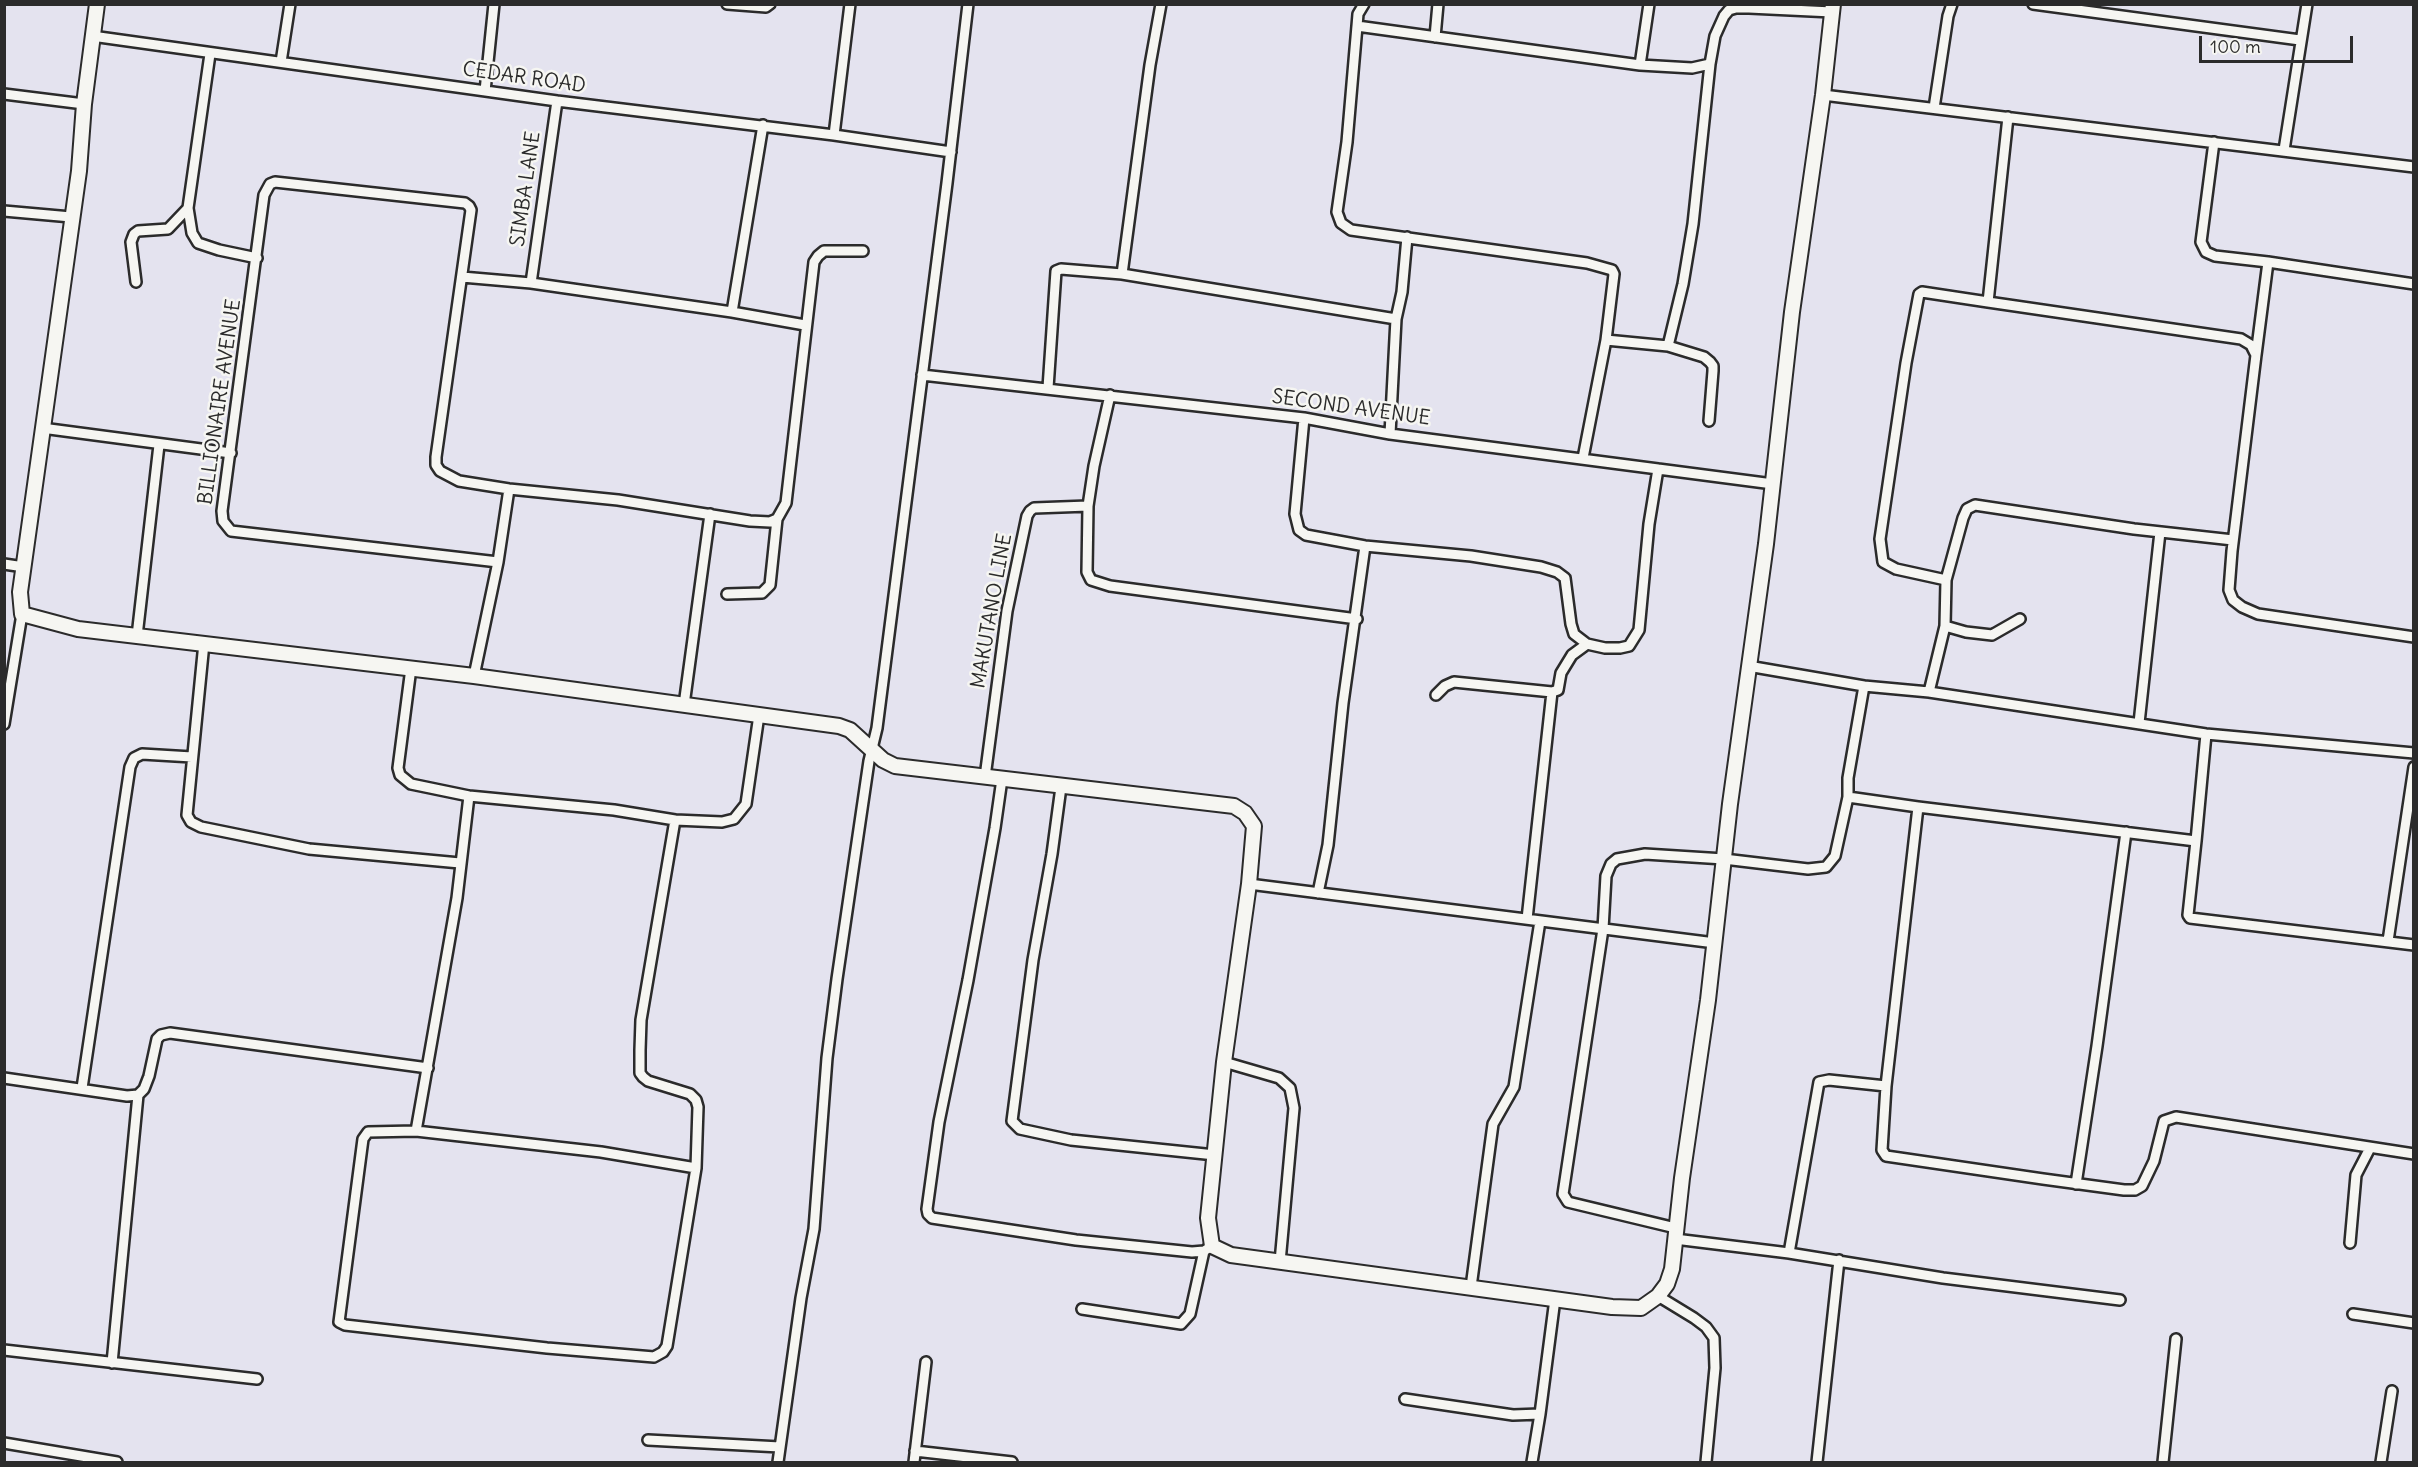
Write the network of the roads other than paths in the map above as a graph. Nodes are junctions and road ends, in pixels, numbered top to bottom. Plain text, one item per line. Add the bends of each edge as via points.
1 (97, 4) edge
2 (290, 4) edge
3 (494, 4) edge
4 (728, 4) edge
5 (770, 4) edge
6 (850, 4) edge
7 (968, 4) edge
8 (1161, 4) edge
9 (1364, 4) edge
10 (1438, 4) edge
11 (1649, 4) edge
12 (1952, 4) edge
13 (2033, 4) edge
14 (2307, 4) edge
15 (1832, 8) edge
16 (1357, 26) junction
17 (92, 36) junction
18 (1435, 37) junction
19 (2300, 40) junction
20 (210, 54) junction
21 (281, 62) junction
22 (1710, 64) junction
23 (1640, 65) junction
24 (485, 91) junction
25 (4, 94) edge
26 (1823, 95) junction
27 (557, 101) junction
28 (84, 104) junction
29 (1934, 108) junction
30 (2008, 117) junction
31 (763, 125) junction
32 (834, 135) junction
33 (2214, 142) junction
34 (2284, 150) junction
35 (951, 152) junction
36 (2414, 167) edge
37 (188, 208) junction
38 (4, 211) edge
39 (71, 217) junction
40 (1407, 237) junction
41 (863, 251) dead end
42 (257, 258) junction
43 (2268, 262) junction
44 (1122, 274) junction
45 (462, 277) junction
46 (135, 282) dead end
47 (531, 283) junction
48 (2414, 284) edge
49 (1988, 302) junction
50 (732, 312) junction
51 (1396, 319) junction
52 (805, 325) junction
53 (1606, 340) junction
54 (1668, 346) junction
55 (2256, 355) junction
56 (922, 375) junction
57 (1048, 388) junction
58 (1110, 395) junction
59 (1304, 418) junction
60 (1709, 421) dead end
61 (42, 428) junction
62 (1390, 434) junction
63 (159, 445) junction
64 (231, 453) junction
65 (1583, 458) junction
66 (1658, 470) junction
67 (1773, 484) junction
68 (510, 489) junction
69 (1088, 506) junction
70 (710, 514) junction
71 (777, 519) junction
72 (2160, 532) junction
73 (2233, 540) junction
74 (1365, 546) junction
75 (498, 562) junction
76 (4, 564) edge
77 (24, 567) junction
78 (1946, 580) junction
79 (727, 594) dead end
80 (22, 614) junction
81 (1357, 619) junction
82 (2020, 619) dead end
83 (1945, 626) junction
84 (137, 636) junction
85 (2414, 637) edge
86 (204, 643) junction
87 (1587, 644) junction
88 (1748, 666) junction
89 (411, 668) junction
90 (474, 676) junction
91 (8, 678) edge
92 (1864, 686) junction
93 (1552, 692) junction
94 (1929, 692) junction
95 (1436, 695) dead end
96 (684, 705) junction
97 (759, 716) junction
98 (2139, 723) junction
99 (4, 724) edge
100 (2206, 734) junction
101 (871, 749) junction
102 (2414, 753) edge
103 (192, 757) junction
104 (2414, 766) edge
105 (985, 777) junction
106 (1002, 779) junction
107 (1061, 787) junction
108 (469, 796) junction
109 (1848, 797) junction
110 (1918, 807) junction
111 (675, 820) junction
112 (2126, 832) junction
113 (2196, 841) junction
114 (1724, 859) junction
115 (460, 863) junction
116 (1249, 884) junction
117 (1318, 893) junction
118 (1527, 919) junction
119 (1540, 921) junction
120 (1603, 929) junction
121 (2388, 941) junction
122 (1715, 943) junction
123 (2414, 945) edge
124 (1224, 1062) junction
125 (428, 1068) junction
126 (4, 1078) edge
127 (1886, 1086) junction
128 (82, 1088) junction
129 (138, 1095) junction
130 (416, 1131) junction
131 (2370, 1148) junction
132 (2414, 1154) edge
133 (1215, 1155) junction
134 (696, 1168) junction
135 (2076, 1184) junction
136 (1675, 1233) junction
137 (2350, 1243) dead end
138 (1208, 1248) junction
139 (1789, 1253) junction
140 (1839, 1260) junction
141 (1280, 1262) junction
142 (1471, 1287) junction
143 (1658, 1296) junction
144 (1555, 1299) junction
145 (2120, 1300) dead end
146 (1082, 1308) dead end
147 (2353, 1314) dead end
148 (2414, 1323) edge
149 (2176, 1339) dead end
150 (4, 1350) edge
151 (926, 1362) dead end
152 (112, 1363) junction
153 (257, 1379) dead end
154 (2392, 1391) dead end
155 (1405, 1399) dead end
156 (1540, 1414) junction
157 (648, 1440) dead end
158 (4, 1443) edge
159 (780, 1447) junction
160 (915, 1451) junction
161 (117, 1462) edge
162 (778, 1462) edge
163 (914, 1462) edge
164 (1011, 1462) edge
165 (1532, 1462) edge
166 (1706, 1462) edge
167 (1817, 1462) edge
168 (2163, 1462) edge
169 (2381, 1462) edge

1 - 17 street
2 - 21 street
3 - 24 street
4 - 5 street
6 - 32 street
7 - 35 street
8 - 44 street
9 - 16 street
10 - 18 street
11 - 23 street
12 - 29 street
13 - 19 street
14 - 19 street
15 - 22 street via 1729,10 1715,36
15 - 26 street
16 - 18 street
16 - 40 street via 1337,212 1341,223 1350,230
17 - 20 street, CEDAR ROAD
17 - 28 street
18 - 23 street
19 - 34 street
20 - 21 street, CEDAR ROAD
20 - 37 street
21 - 24 street, CEDAR ROAD
22 - 23 street via 1692,68
22 - 54 street via 1693,224
24 - 27 street, CEDAR ROAD
25 - 28 street
26 - 29 street
26 - 67 street via 1792,312
27 - 31 street, CEDAR ROAD
27 - 47 street, SIMBA LANE
28 - 39 street
29 - 30 street
30 - 33 street
30 - 49 street
31 - 32 street, CEDAR ROAD
31 - 50 street
32 - 35 street, CEDAR ROAD
33 - 34 street
33 - 43 street via 2201,242 2206,252 2215,256
34 - 36 street
35 - 56 street
37 - 42 street via 198,243
37 - 46 street via 168,229 134,234 131,242
38 - 39 street
39 - 61 street
40 - 51 street
40 - 53 street via 1607,267 1614,274
41 - 52 street via 824,251 818,256
42 - 45 street, BILLIONAIRE AVENUE via 264,195 275,182 465,203 471,210
42 - 64 street, BILLIONAIRE AVENUE
43 - 48 street
43 - 55 street
44 - 51 street
44 - 57 street via 1061,268 1056,271
45 - 47 street
45 - 68 street via 436,465 459,481
47 - 50 street
49 - 55 street via 2241,339 2251,345
49 - 78 street via 1919,294 1906,363 1881,539 1883,562
50 - 52 street
51 - 62 street
52 - 71 street via 786,503
53 - 54 street
53 - 65 street
54 - 60 street via 1704,357 1713,366
55 - 73 street
56 - 57 street, SECOND AVENUE
56 - 101 street via 877,728
57 - 58 street, SECOND AVENUE
58 - 59 street, SECOND AVENUE
58 - 69 street
59 - 62 street, SECOND AVENUE
59 - 74 street via 1297,525 1306,535
61 - 63 street
61 - 77 street
62 - 65 street, SECOND AVENUE
63 - 64 street
63 - 84 street
64 - 75 street, BILLIONAIRE AVENUE via 222,511 223,521 231,531
65 - 66 street, SECOND AVENUE
66 - 67 street, SECOND AVENUE
66 - 87 street via 1639,630 1629,646
67 - 88 street
68 - 70 street
68 - 75 street
69 - 81 street via 1087,572 1091,580
69 - 105 street, MAKUTANO LINE via 1034,508 1027,516 1007,611
70 - 71 street via 750,521
70 - 96 street
71 - 79 street via 770,585 762,593
72 - 73 street
72 - 78 street via 1975,505 1967,509 1963,518
72 - 98 street
73 - 85 street via 2229,590 2242,608 2258,614
74 - 81 street
74 - 87 street via 1471,556 1557,572 1565,578 1574,634
75 - 90 street
76 - 77 street
77 - 80 street
78 - 83 street
80 - 84 street via 78,629
80 - 91 street
81 - 117 street
82 - 83 street via 1992,635
83 - 94 street
84 - 86 street
86 - 89 street
86 - 103 street
87 - 93 street via 1572,655 1561,673 1558,690
88 - 92 street
88 - 114 street
89 - 90 street
89 - 108 street via 400,776 411,784
90 - 96 street
91 - 99 street
92 - 94 street
92 - 109 street
93 - 95 street via 1454,682
93 - 118 street
94 - 98 street
96 - 97 street
97 - 101 street via 839,726 860,737
97 - 111 street via 746,804 740,814 722,822
98 - 100 street
100 - 102 street
100 - 113 street
101 - 105 street via 895,765
101 - 159 street via 827,1058 814,1229
103 - 115 street via 187,815 201,827 309,849
103 - 128 street via 142,754 130,766
104 - 121 street
105 - 106 street
106 - 107 street
106 - 138 street via 939,1122 928,1214 932,1218 1065,1239 1192,1252
107 - 116 street via 1234,807 1245,813 1254,826
107 - 133 street via 1012,1121 1020,1129 1071,1140
108 - 111 street
108 - 115 street
109 - 110 street
109 - 114 street via 1835,856 1826,867 1808,869
110 - 112 street
110 - 127 street
111 - 134 street via 641,1020 640,1073 648,1081 690,1094 696,1101
112 - 113 street
112 - 135 street
113 - 121 street via 2190,918
114 - 120 street via 1645,854 1617,859 1606,876
114 - 122 street
115 - 125 street
116 - 117 street
116 - 124 street
117 - 118 street
118 - 119 street
119 - 120 street
119 - 142 street via 1514,1087 1493,1124
120 - 122 street
120 - 136 street via 1563,1198
121 - 123 street
122 - 136 street
124 - 133 street
124 - 141 street via 1279,1078 1290,1088 1294,1108
125 - 129 street via 170,1033 157,1039 149,1076
125 - 130 street
126 - 128 street
127 - 135 street via 1882,1150 1886,1156
127 - 139 street via 1819,1082
128 - 129 street
129 - 152 street
130 - 134 street via 601,1152
130 - 134 street via 368,1132 363,1139 339,1322 345,1325 654,1357 667,1346
131 - 132 street
131 - 135 street via 2176,1117 2167,1119 2161,1127 2154,1161 2142,1186 2124,1190
131 - 137 street via 2356,1175
133 - 138 street
136 - 139 street
136 - 143 street via 1672,1269
138 - 141 street
138 - 146 street via 1190,1314 1181,1324
139 - 140 street
140 - 145 street via 1943,1278
140 - 167 street
141 - 142 street
142 - 144 street
143 - 144 street via 1641,1308
143 - 166 street via 1694,1318 1714,1338
144 - 156 street
147 - 148 street
149 - 168 street
150 - 152 street
151 - 160 street
152 - 153 street
154 - 169 street
155 - 156 street via 1513,1415
156 - 165 street
157 - 159 street
158 - 161 street
159 - 162 street
160 - 163 street
160 - 164 street

